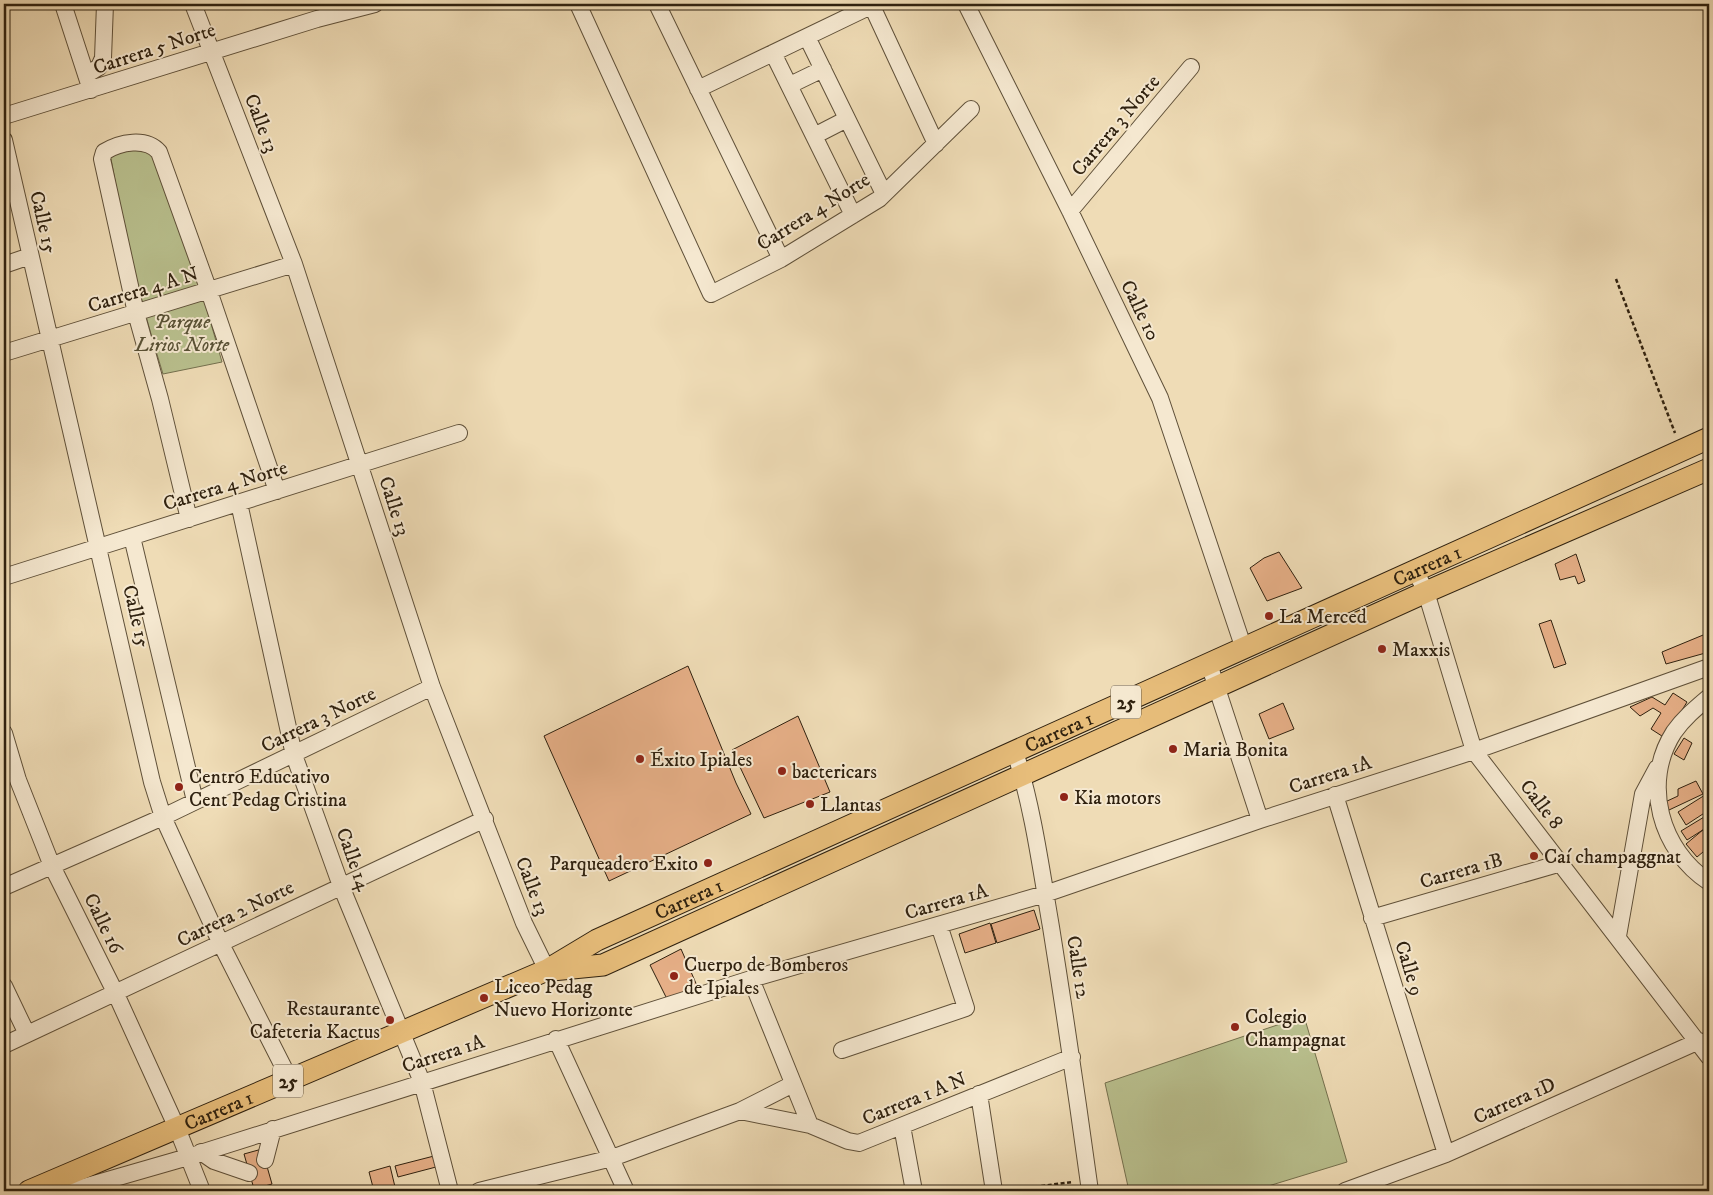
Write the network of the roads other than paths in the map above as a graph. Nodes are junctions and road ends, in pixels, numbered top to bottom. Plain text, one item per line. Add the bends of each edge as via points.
1 (63, 4) edge
2 (105, 4) edge
3 (193, 4) edge
4 (332, 4) edge
5 (374, 4) edge
6 (578, 4) edge
7 (657, 4) edge
8 (873, 4) edge
9 (966, 4) edge
10 (317, 19) junction
11 (807, 37) junction
12 (212, 52) junction
13 (773, 53) junction
14 (1191, 67) dead end
15 (823, 69) junction
16 (89, 83) junction
17 (790, 86) junction
18 (698, 89) junction
19 (971, 109) dead end
20 (4, 116) edge
21 (847, 119) junction
22 (814, 136) junction
23 (4, 140) edge
24 (936, 144) junction
25 (884, 194) junction
26 (1070, 211) junction
27 (853, 215) junction
28 (30, 256) junction
29 (781, 259) junction
30 (294, 264) junction
31 (4, 265) edge
32 (209, 291) junction
33 (136, 313) junction
34 (51, 339) junction
35 (4, 353) edge
36 (458, 433) dead end
37 (1708, 443) edge
38 (360, 466) junction
39 (1709, 469) edge
40 (277, 491) junction
41 (239, 503) junction
42 (189, 519) junction
43 (132, 537) junction
44 (99, 547) junction
45 (1416, 572) junction
46 (4, 577) edge
47 (1426, 592) junction
48 (1244, 649) junction
49 (1209, 664) junction
50 (1709, 667) edge
51 (1218, 686) junction
52 (432, 687) junction
53 (1709, 697) edge
54 (4, 733) edge
55 (1474, 750) junction
56 (1015, 752) junction
57 (294, 755) junction
58 (1664, 755) junction
59 (1022, 775) junction
60 (1335, 795) junction
61 (195, 802) junction
62 (163, 817) junction
63 (485, 819) junction
64 (1260, 820) junction
65 (1561, 863) junction
66 (52, 866) junction
67 (1709, 882) edge
68 (340, 886) junction
69 (4, 887) edge
70 (711, 889) junction
71 (1045, 894) junction
72 (722, 911) junction
73 (1372, 918) junction
74 (939, 925) junction
75 (1618, 936) junction
76 (221, 944) junction
77 (547, 970) junction
78 (751, 979) junction
79 (4, 986) edge
80 (116, 994) junction
81 (401, 1033) junction
82 (27, 1034) junction
83 (556, 1039) junction
84 (1699, 1041) junction
85 (4, 1045) edge
86 (842, 1050) dead end
87 (1072, 1057) junction
88 (1709, 1057) edge
89 (290, 1080) junction
90 (422, 1082) junction
91 (793, 1084) junction
92 (979, 1094) junction
93 (740, 1111) junction
94 (810, 1125) junction
95 (902, 1126) junction
96 (177, 1128) junction
97 (274, 1129) junction
98 (194, 1154) junction
99 (1446, 1154) junction
100 (612, 1158) junction
101 (265, 1160) dead end
102 (249, 1172) dead end
103 (1090, 1186) edge
104 (29, 1191) edge
105 (70, 1191) edge
106 (202, 1191) edge
107 (450, 1191) edge
108 (479, 1191) edge
109 (626, 1191) edge
110 (914, 1191) edge
111 (994, 1191) edge
112 (1344, 1191) edge

1 - 16 street
2 - 16 street via 103,58
3 - 12 street, Calle 13
4 - 10 street
5 - 10 street, Carrera 5 Norte
6 - 29 street, Carrera 4 Norte via 711,294
7 - 18 street
8 - 11 street
8 - 24 street
9 - 26 street, Calle 10
10 - 12 street, Carrera 5 Norte
11 - 13 street
11 - 15 street
12 - 16 street, Carrera 5 Norte
12 - 30 street, Calle 13
13 - 17 street
13 - 18 street
14 - 26 street, Carrera 3 Norte
15 - 17 street
15 - 21 street
16 - 20 street, Carrera 5 Norte
17 - 22 street
18 - 29 street
19 - 24 street, Carrera 4 Norte
21 - 22 street
21 - 25 street
22 - 27 street
23 - 28 street, Calle 15
24 - 25 street, Carrera 4 Norte
25 - 27 street, Carrera 4 Norte
26 - 48 street, Calle 10 via 1160,398
27 - 29 street, Carrera 4 Norte
28 - 31 street
28 - 34 street, Calle 15
30 - 32 street, Carrera 4 A N
30 - 38 street, Calle 13
32 - 33 street, Carrera 4 A N
32 - 33 street via 158,152 153,145 144,142 111,147 104,152 102,159
32 - 40 street
33 - 34 street, Carrera 4 A N
33 - 42 street
34 - 35 street, Carrera 4 A N
34 - 44 street, Calle 15
36 - 38 street, Carrera 4 Norte
37 - 45 main road, Carrera 1 / 25
38 - 40 street, Carrera 4 Norte
38 - 52 street, Calle 13
39 - 47 main road, Carrera 1 / 25
40 - 41 street, Carrera 4 Norte
41 - 42 street, Carrera 4 Norte
41 - 57 street, Calle 14
42 - 43 street, Carrera 4 Norte
43 - 44 street, Carrera 4 Norte
43 - 61 street
44 - 46 street, Carrera 4 Norte
44 - 62 street, Calle 15 via 152,782
45 - 47 street, Calle 8
45 - 48 main road, Carrera 1 / 25
47 - 51 main road, Carrera 1 / 25
47 - 55 street, Calle 8
48 - 49 main road, Carrera 1 / 25
49 - 51 street
49 - 56 main road, Carrera 1 / 25
50 - 55 street, Carrera 1A
51 - 59 main road, Carrera 1 / 25
51 - 64 street
52 - 57 street, Carrera 3 Norte
52 - 63 street, Calle 13
53 - 58 street via 1689,713 1673,734
54 - 66 street, Calle 16 via 18,780
55 - 60 street, Carrera 1A
55 - 65 street, Calle 8
56 - 59 street, Calle 12
56 - 70 main road, Carrera 1 / 25
57 - 61 street, Carrera 3 Norte
57 - 68 street, Calle 14
58 - 67 street via 1658,784 1665,829 1675,849 1694,872
58 - 75 street via 1644,794
59 - 71 street, Calle 12
59 - 72 main road, Carrera 1 / 25
60 - 64 street, Carrera 1A
60 - 73 street, Calle 9
61 - 62 street, Carrera 3 Norte
62 - 66 street, Carrera 3 Norte
62 - 76 street, Calle 15
63 - 68 street, Carrera 2 Norte
63 - 77 street, Calle 13 via 524,923
64 - 71 street, Carrera 1A
65 - 73 street, Carrera 1B
65 - 75 street, Calle 8
66 - 69 street, Carrera 3 Norte
66 - 80 street, Calle 16
68 - 76 street, Carrera 2 Norte
68 - 81 street, Calle 14
70 - 72 main road
70 - 77 main road, Carrera 1 / 25 via 597,940
71 - 74 street, Carrera 1A
71 - 87 street, Calle 12
72 - 77 main road, Carrera 1 / 25 via 603,965
73 - 99 street, Calle 9
74 - 78 street, Carrera 1A
74 - 86 street via 966,1008
75 - 84 street, Calle 8
76 - 80 street, Carrera 2 Norte
76 - 89 street, Calle 15
77 - 81 main road, Carrera 1 / 25
78 - 83 street, Carrera 1A
78 - 91 street
79 - 82 street
80 - 82 street, Carrera 2 Norte
80 - 96 street, Calle 16
81 - 89 main road, Carrera 1 / 25
81 - 90 street, Calle 14
82 - 85 street, Carrera 2 Norte
83 - 90 street, Carrera 1A
83 - 100 street
84 - 88 street, Calle 8
84 - 99 street, Carrera 1D
87 - 92 street, Carrera 1 A N
87 - 103 street, Calle 12
89 - 96 main road, Carrera 1 / 25
90 - 97 street, Carrera 1A
90 - 107 street, Calle 14
91 - 93 street
91 - 94 street
92 - 95 street, Carrera 1 A N
92 - 111 street
93 - 94 street, Carrera 1 A N
93 - 100 street
94 - 95 street, Carrera 1 A N via 859,1143
95 - 110 street
96 - 98 street, Calle 16
96 - 104 main road, Carrera 1 / 25
97 - 98 street, Carrera 1A
97 - 101 street
98 - 102 street
98 - 105 street, Carrera 1
98 - 106 street, Calle 16
99 - 112 street, Carrera 1D
100 - 108 street
100 - 109 street

